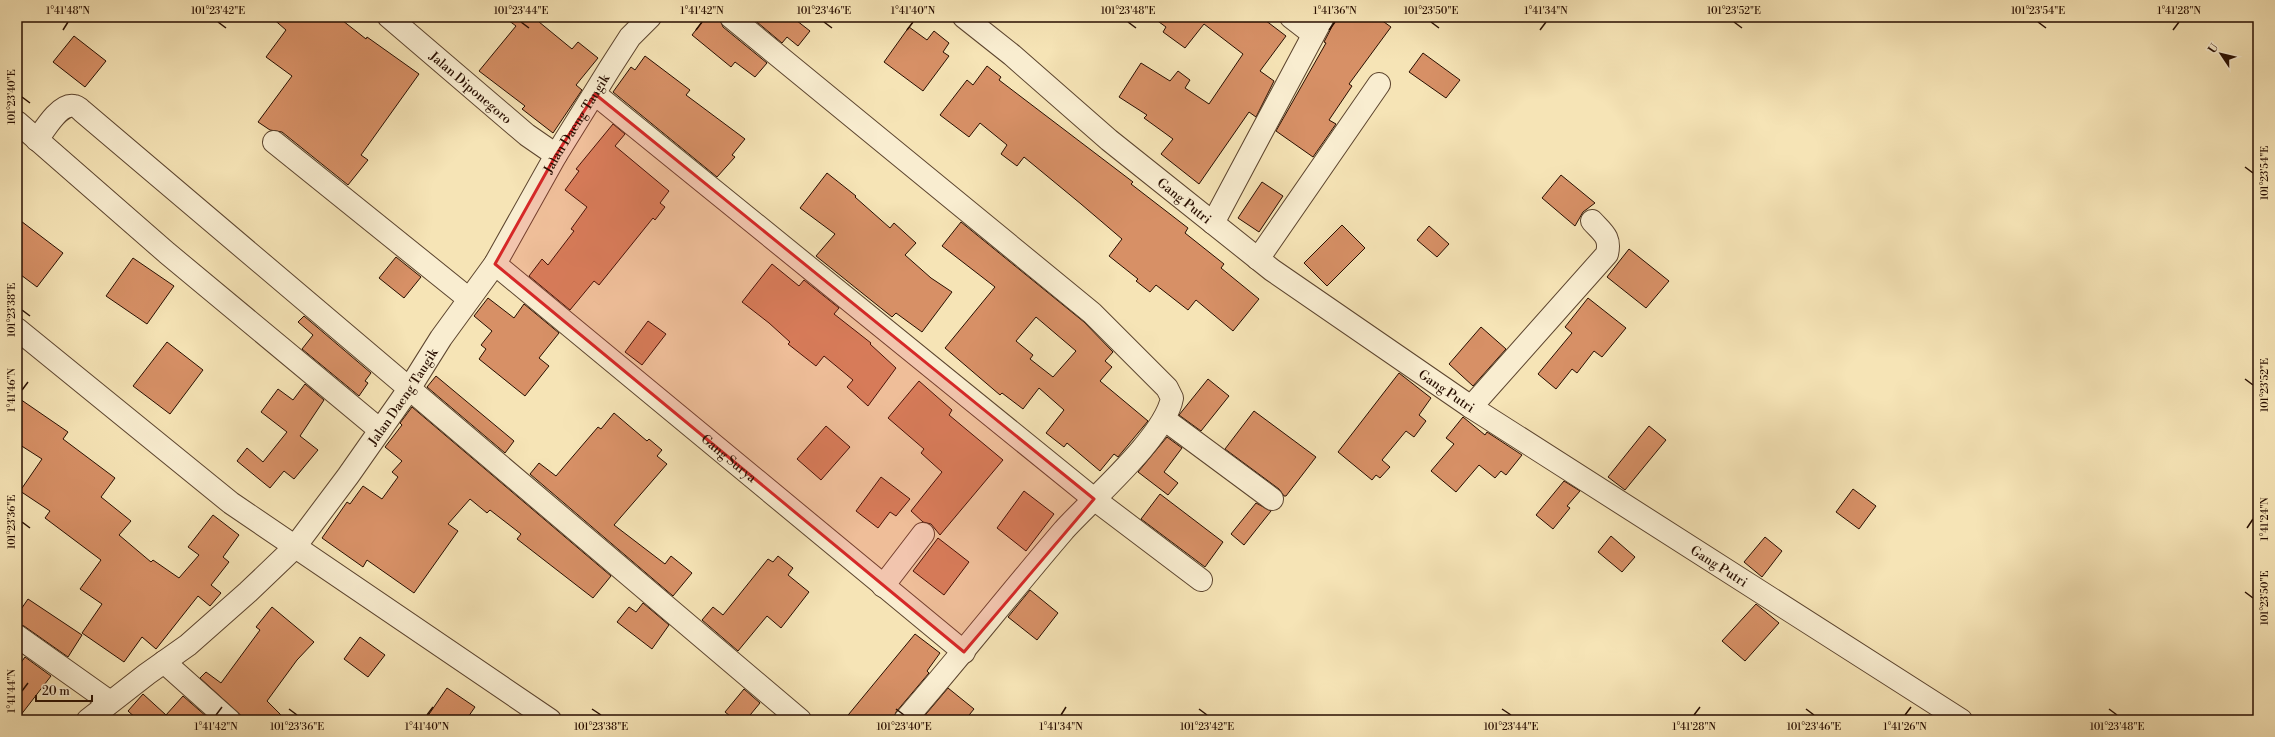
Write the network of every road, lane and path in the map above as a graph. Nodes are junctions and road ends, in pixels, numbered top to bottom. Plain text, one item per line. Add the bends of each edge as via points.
1 (389, 17) edge
2 (650, 17) edge
3 (731, 17) edge
4 (964, 17) edge
5 (1291, 17) edge
6 (1318, 26) edge
7 (1379, 84) dead end
8 (595, 94) junction
9 (17, 122) edge
10 (37, 140) junction
11 (274, 142) dead end
12 (556, 155) junction
13 (1592, 221) dead end
14 (1213, 223) junction
15 (1258, 259) junction
16 (495, 264) junction
17 (469, 299) junction
18 (17, 329) edge
19 (409, 389) junction
20 (1471, 407) junction
21 (1164, 420) junction
22 (380, 430) junction
23 (1094, 499) junction
24 (1272, 499) dead end
25 (923, 534) dead end
26 (294, 548) junction
27 (1201, 580) dead end
28 (883, 586) junction
29 (17, 636) edge
30 (964, 652) junction
31 (164, 662) junction
32 (110, 702) junction
33 (88, 720) edge
34 (229, 720) edge
35 (550, 720) edge
36 (800, 720) edge
37 (905, 720) edge
38 (1961, 720) edge

1 - 12 street, Jalan Diponegoro via 527,135
2 - 8 street, Jalan Daeng Taugik via 630,37
3 - 21 street via 1092,313 1167,388 1172,398
4 - 14 street, Gang Putri via 1012,55 1109,140
5 - 6 street
6 - 14 street
7 - 15 street
8 - 12 street, Jalan Daeng Taugik
8 - 23 street
9 - 10 street
10 - 19 street via 51,120 67,106 74,106 82,111
10 - 22 street via 167,253
11 - 17 street
12 - 16 street, Jalan Daeng Taugik
13 - 20 street via 1605,234 1609,244 1607,254
14 - 15 street, Gang Putri
15 - 20 street, Gang Putri
16 - 17 street, Jalan Daeng Taugik
16 - 28 street, Gang Surya
17 - 19 street, Jalan Daeng Taugik
18 - 26 street via 230,503
19 - 22 street, Jalan Daeng Taugik
19 - 36 street
20 - 38 street, Gang Putri
21 - 23 street
21 - 24 street
22 - 26 street, Jalan Daeng Taugik
23 - 27 street
23 - 30 street via 1065,530
25 - 28 street
26 - 31 street, Jalan Daeng Taugik via 188,645
26 - 35 street via 448,649
28 - 30 street, Gang Surya
29 - 32 street
30 - 37 street
31 - 32 street, Jalan Daeng Taugik
31 - 34 street
32 - 33 street, Jalan Daeng Taugik

